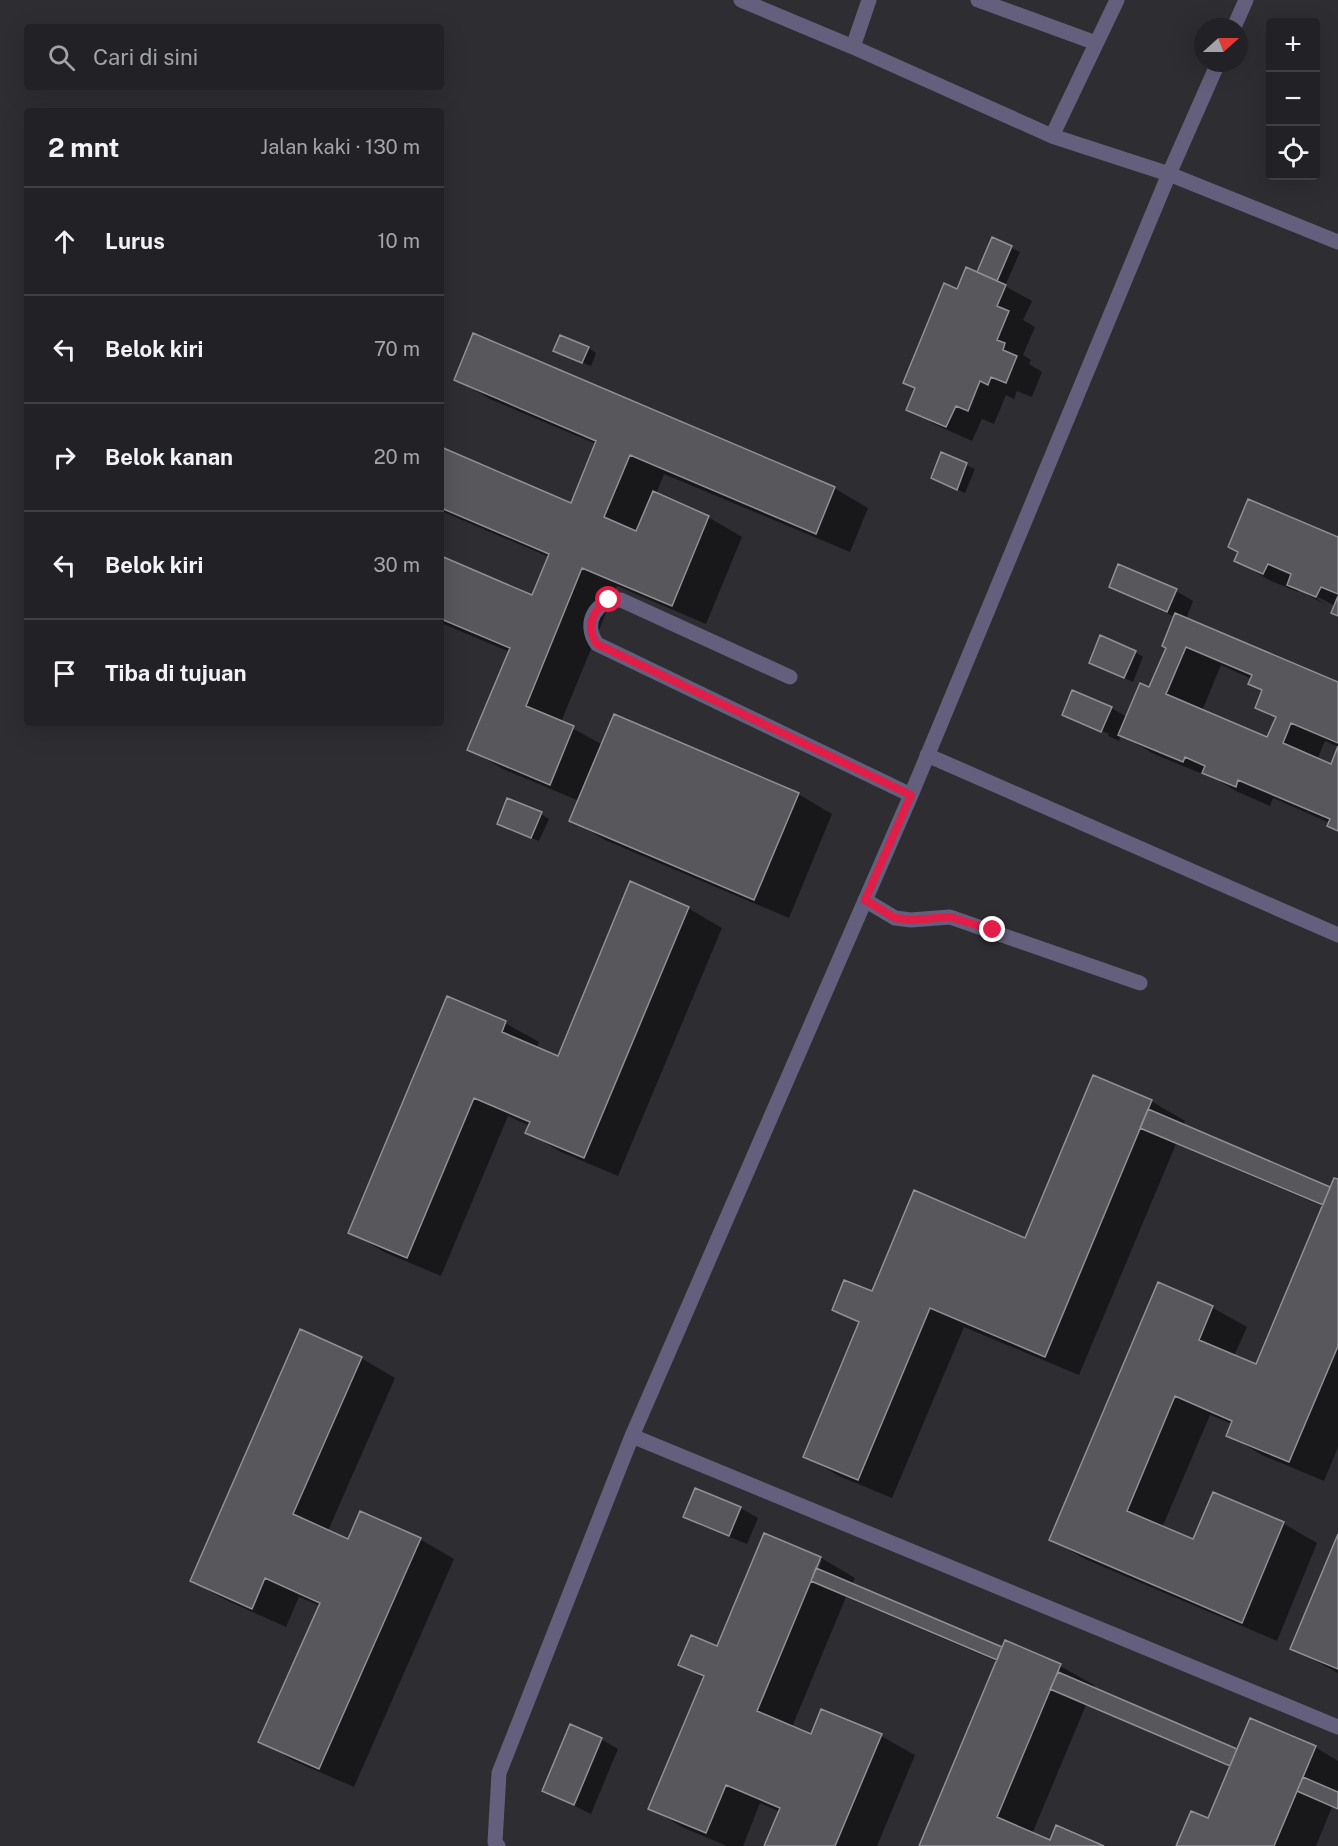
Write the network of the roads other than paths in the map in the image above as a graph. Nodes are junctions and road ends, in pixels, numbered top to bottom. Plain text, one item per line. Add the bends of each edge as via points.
1 (741, 0) edge
2 (869, 0) edge
3 (978, 0) edge
4 (1117, 0) edge
5 (1246, 0) edge
6 (1238, 18) edge
7 (1096, 44) junction
8 (853, 47) junction
9 (1214, 72) edge
10 (1052, 136) junction
11 (1169, 174) junction
12 (1338, 242) edge
13 (790, 677) dead end
14 (927, 755) junction
15 (911, 795) junction
16 (865, 900) junction
17 (1338, 935) edge
18 (1140, 982) dead end
19 (632, 1436) junction
20 (1338, 1727) edge
21 (498, 1846) edge

1 - 8 lane
2 - 8 lane
3 - 7 lane
4 - 7 lane
5 - 6 lane
7 - 10 lane
8 - 10 lane
9 - 11 lane
10 - 11 lane
11 - 12 lane
11 - 14 lane
13 - 15 lane via 621,600 609,600 598,606 590,626 597,644
14 - 15 lane
14 - 17 lane
15 - 16 lane
16 - 18 lane via 895,918 950,917
16 - 19 lane
19 - 20 lane
19 - 21 lane via 499,1773 495,1842

